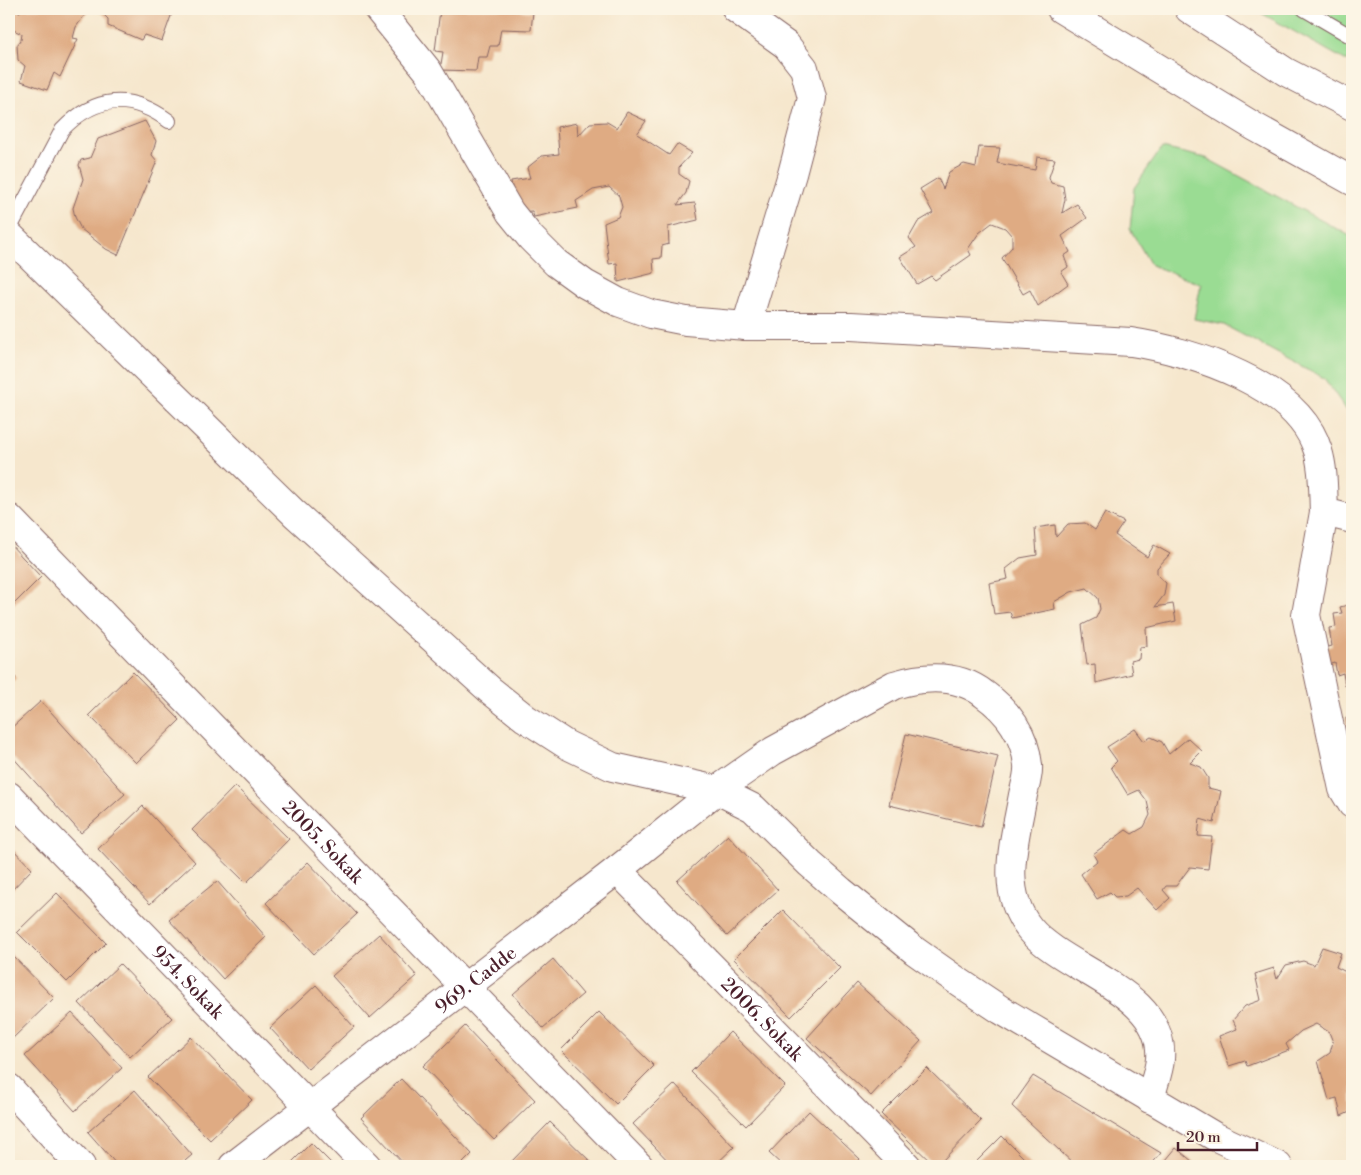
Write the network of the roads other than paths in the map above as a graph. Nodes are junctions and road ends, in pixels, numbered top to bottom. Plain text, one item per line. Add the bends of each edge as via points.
1 (378, 9) edge
2 (736, 9) edge
3 (1061, 9) edge
4 (1189, 9) edge
5 (1304, 9) edge
6 (1352, 37) edge
7 (1352, 106) edge
8 (169, 121) dead end
9 (1352, 181) edge
10 (9, 230) edge
11 (9, 235) edge
12 (746, 326) junction
13 (1324, 512) junction
14 (9, 518) edge
15 (1352, 519) edge
16 (717, 790) junction
17 (9, 796) edge
18 (1352, 804) edge
19 (617, 870) junction
20 (464, 987) junction
21 (9, 1088) edge
22 (1150, 1099) junction
23 (309, 1106) junction
24 (81, 1166) edge
25 (233, 1166) edge
26 (367, 1166) edge
27 (639, 1166) edge
28 (907, 1166) edge
29 (1278, 1166) edge

1 - 12 main road via 428,71 510,212 556,263 618,302 651,314 686,321
2 - 12 main road via 786,45 804,68 812,98
3 - 9 main road via 1255,127
4 - 7 main road via 1286,72
5 - 6 lane
8 - 10 lane via 157,112 128,102 98,105 72,119 54,143
11 - 16 main road via 294,512 525,718 613,767
12 - 13 main road via 851,326 1131,342 1197,356 1232,371 1289,405 1308,428 1318,451
13 - 15 main road
13 - 18 main road via 1306,615 1343,788
14 - 20 main road, 2005. Sokak
16 - 19 main road, 969. Cadde
16 - 22 main road via 753,808 841,891 930,961 1002,1010
16 - 22 main road, 969. Cadde via 773,751 894,685 909,680 944,678 980,690 996,702 1018,730 1028,767 1011,862 1010,879 1019,914 1048,945 1139,1006 1152,1022 1159,1037 1160,1059
17 - 23 main road, 954. Sokak
19 - 20 main road, 969. Cadde
19 - 28 main road, 2006. Sokak
20 - 23 main road, 969. Cadde
20 - 27 main road, 2005. Sokak
21 - 24 main road
22 - 29 main road via 1214,1136
23 - 25 main road, 969. Cadde
23 - 26 main road, 954. Sokak

